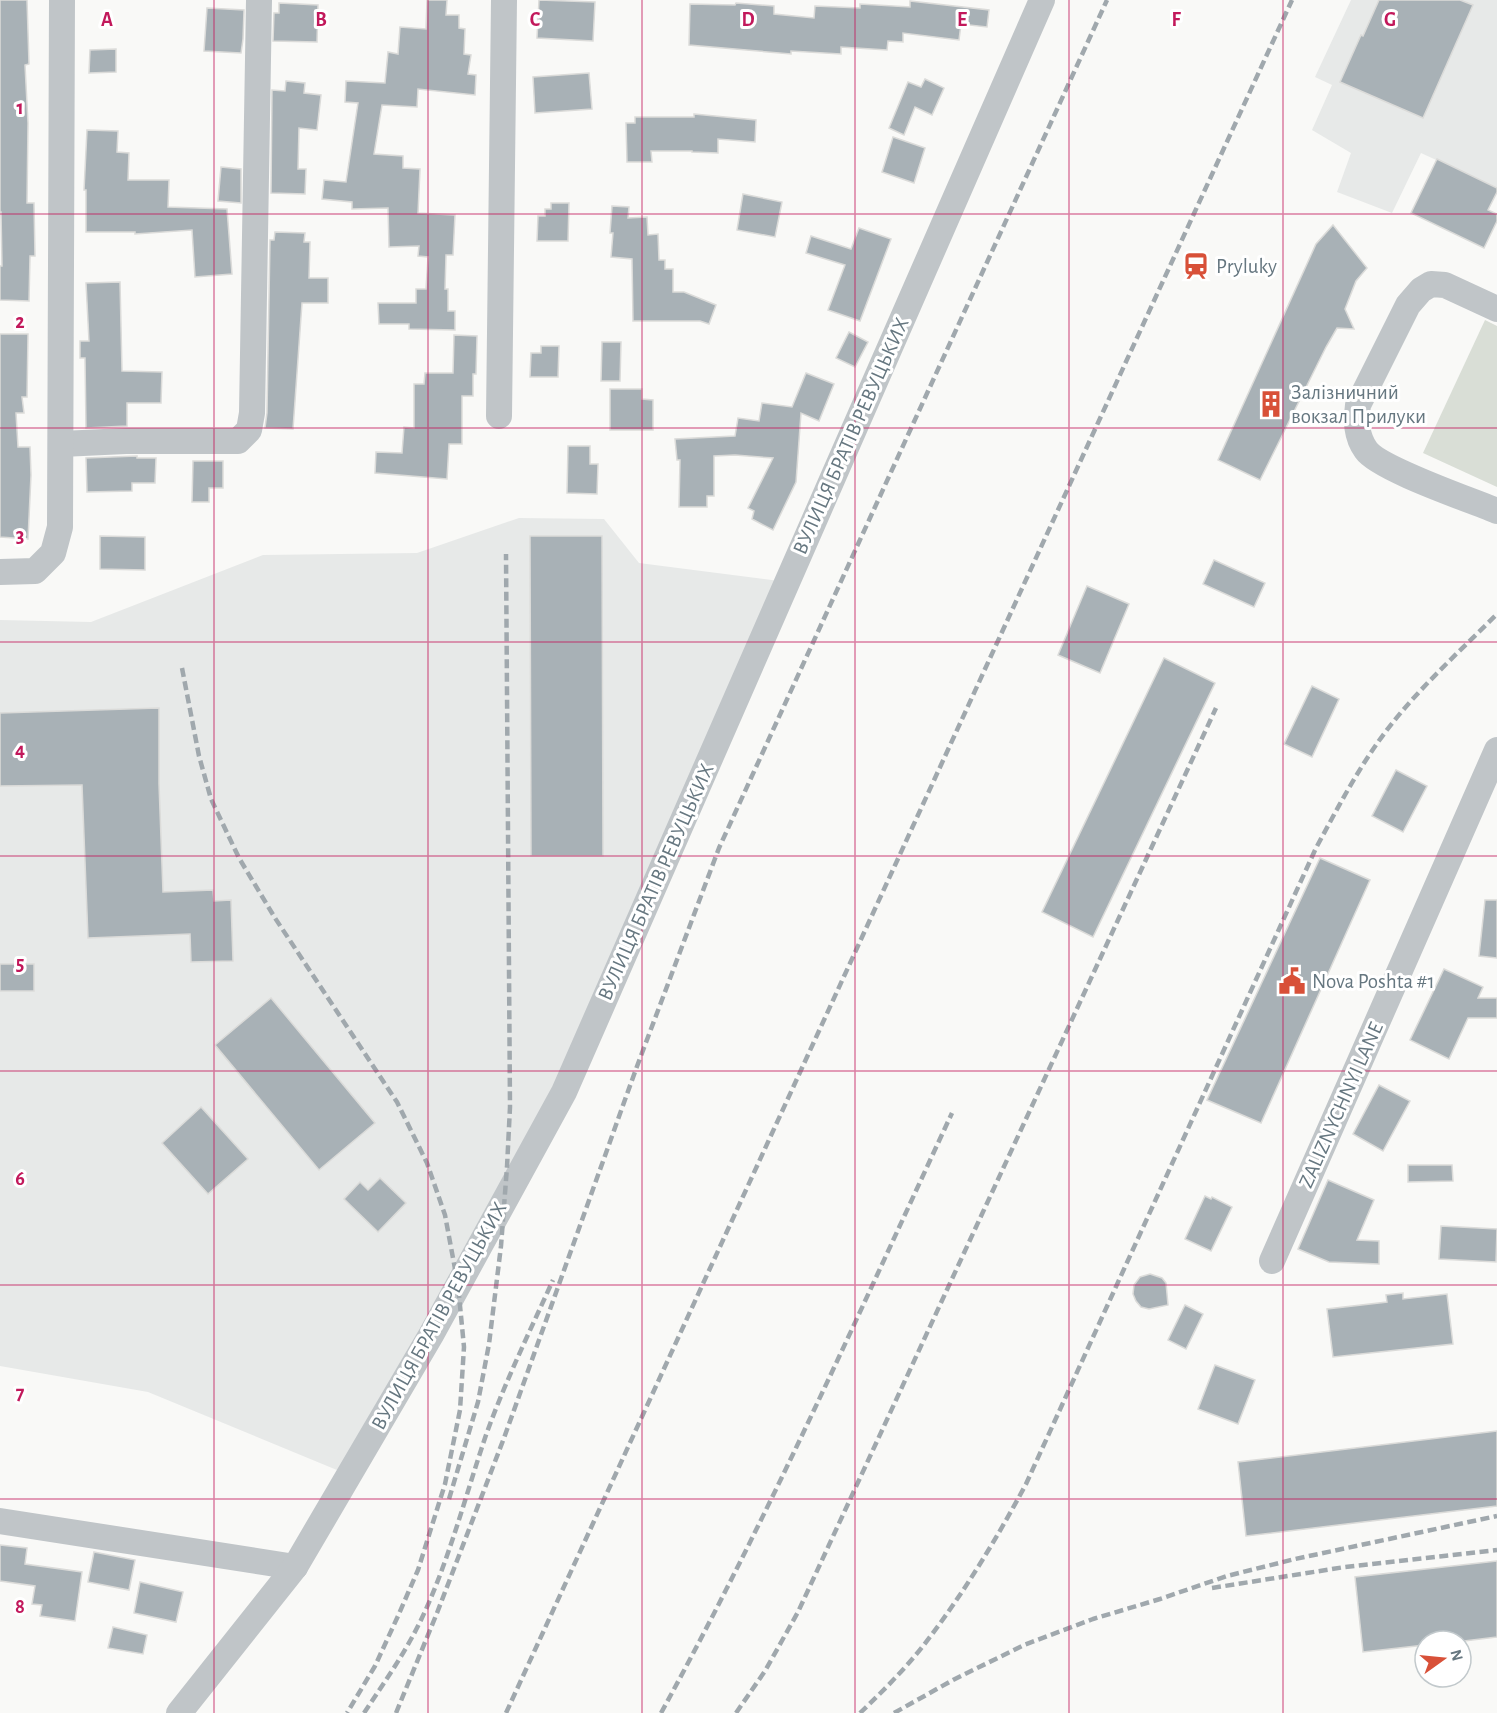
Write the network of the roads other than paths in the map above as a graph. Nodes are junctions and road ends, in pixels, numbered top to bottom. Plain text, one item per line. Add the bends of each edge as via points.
1 (62, 0) edge
2 (259, 0) edge
3 (504, 0) edge
4 (1042, 0) edge
5 (1497, 309) edge
6 (499, 416) dead end
7 (61, 444) junction
8 (1497, 511) edge
9 (0, 572) edge
10 (1497, 750) edge
11 (1272, 1261) dead end
12 (0, 1521) edge
13 (296, 1567) junction
14 (179, 1713) edge

1 - 7 street
2 - 7 street via 249,430 238,441
3 - 6 street
4 - 13 street, ВУЛИЦЯ БРАТІВ РЕВУЦЬКИХ via 564,1092 431,1335
5 - 8 street via 1445,285 1431,284 1421,290 1408,305 1358,405 1356,423 1367,452 1384,465
7 - 9 street via 60,527 53,553 35,571
10 - 11 street, ZALIZNYCHNYI LANE
12 - 13 street
13 - 14 street, ВУЛИЦЯ БРАТІВ РЕВУЦЬКИХ

